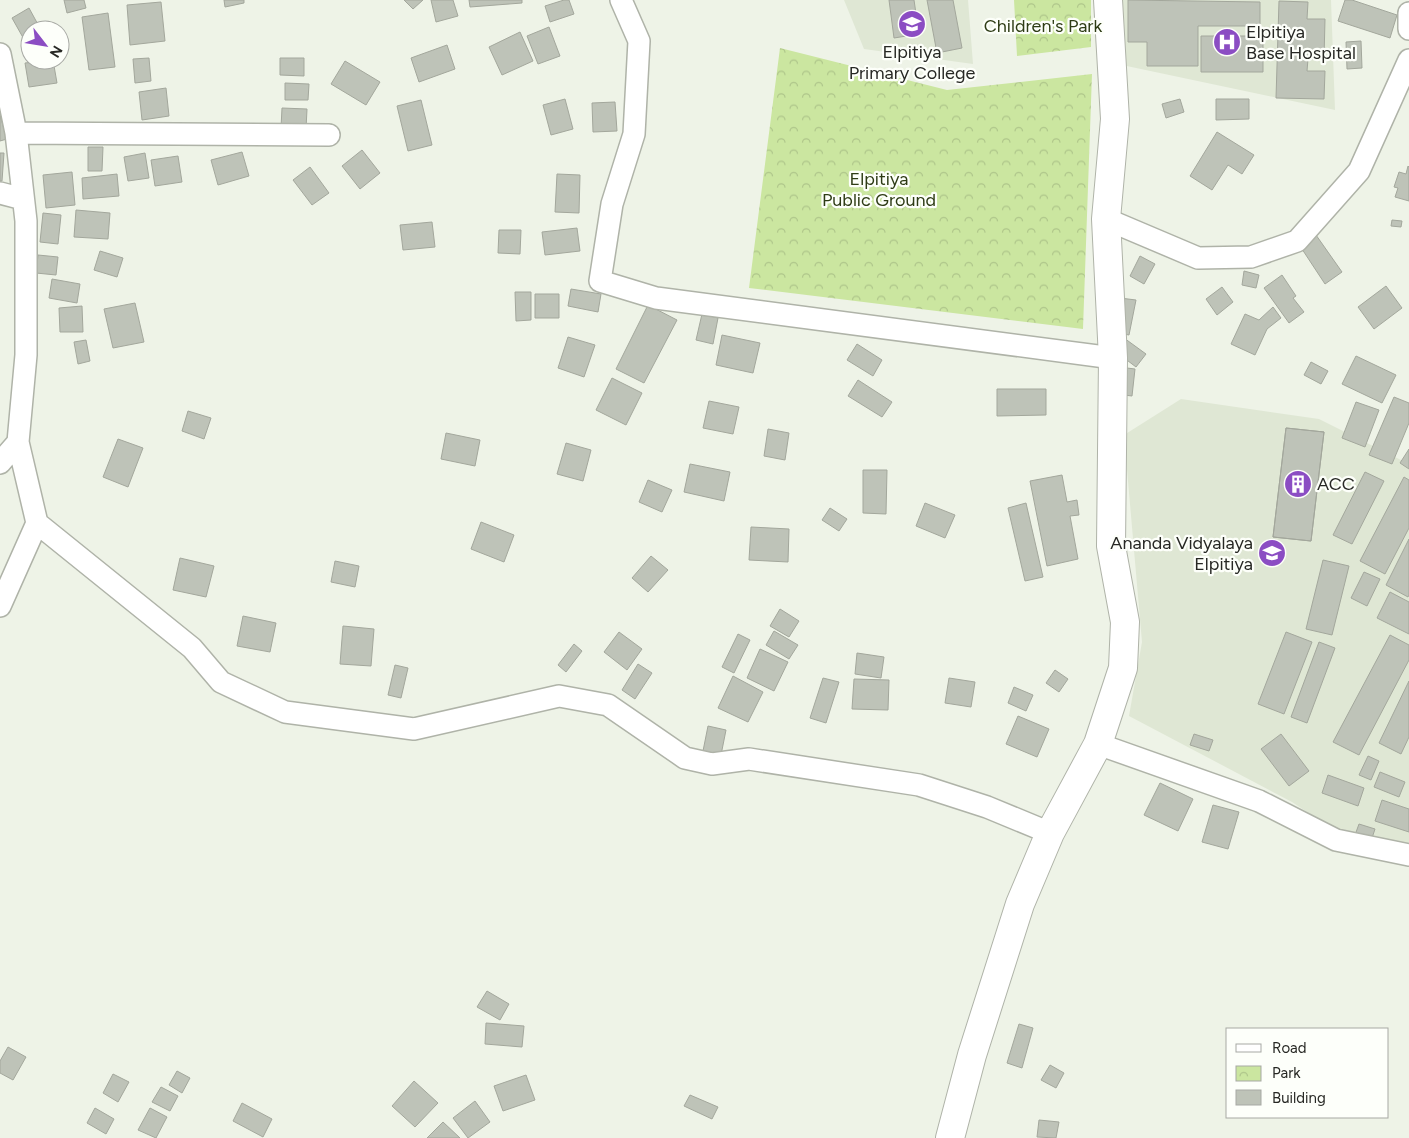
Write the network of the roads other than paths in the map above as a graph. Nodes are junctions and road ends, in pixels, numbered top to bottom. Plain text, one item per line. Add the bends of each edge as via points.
1 (621, 0) edge
2 (1108, 0) edge
3 (1409, 13) edge
4 (1409, 29) edge
5 (0, 54) edge
6 (1409, 60) edge
7 (16, 133) junction
8 (330, 135) dead end
9 (0, 194) edge
10 (23, 199) junction
11 (1106, 219) junction
12 (1113, 358) junction
13 (18, 442) junction
14 (0, 463) edge
15 (37, 523) junction
16 (0, 606) edge
17 (1098, 744) junction
18 (1050, 833) junction
19 (1409, 855) edge
20 (950, 1138) edge

1 - 12 street via 638,41 634,134 612,204 600,281 656,298
2 - 11 main road via 1115,119
3 - 4 street
5 - 7 street
6 - 11 street via 1359,171 1297,241 1251,257 1198,258
7 - 8 street
7 - 10 street
9 - 10 street
10 - 13 street via 26,221 26,355
11 - 12 main road
12 - 17 main road via 1111,546 1125,622 1125,644 1123,668
13 - 14 street
13 - 15 street
15 - 16 street
15 - 18 street via 192,648 222,682 286,712 414,729 559,696 608,705 685,758 712,764 749,759 919,785 988,807
17 - 18 main road
17 - 19 street via 1259,801 1336,840
18 - 20 main road via 1020,904 972,1055

